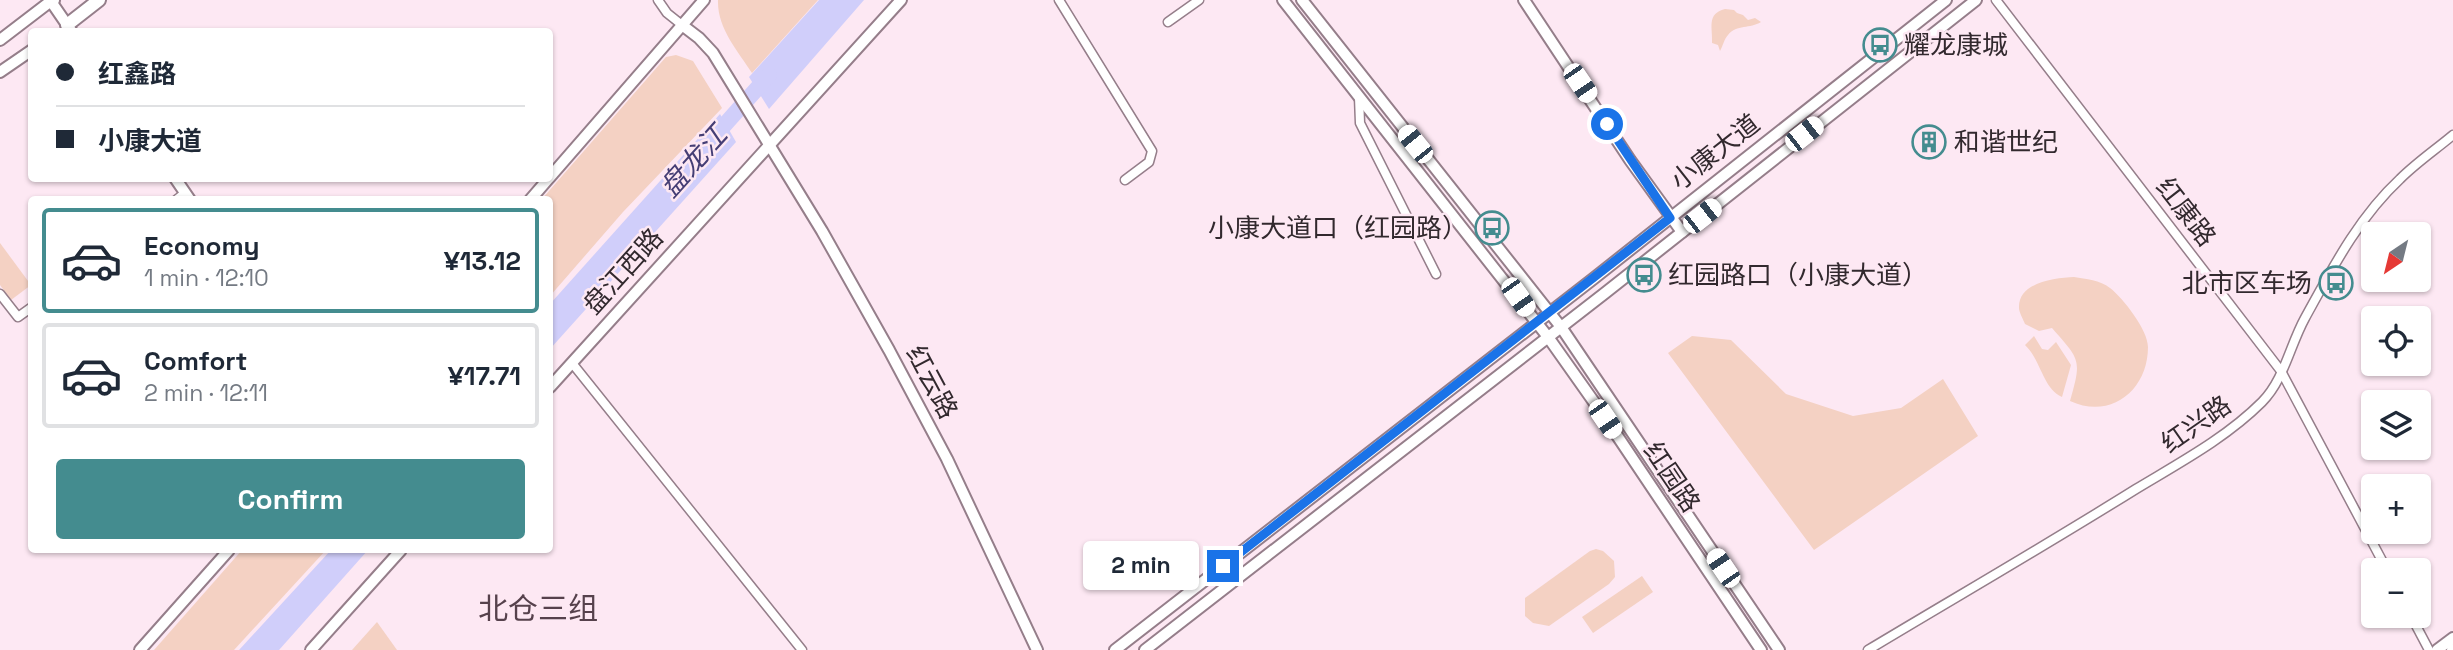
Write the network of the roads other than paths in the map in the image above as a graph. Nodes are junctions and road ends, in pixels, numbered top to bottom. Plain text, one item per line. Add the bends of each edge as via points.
1 (52, 0) edge
2 (99, 0) edge
3 (657, 0) edge
4 (704, 0) edge
5 (901, 0) edge
6 (1059, 0) edge
7 (1199, 0) edge
8 (1283, 0) edge
9 (1302, 0) edge
10 (1524, 0) edge
11 (1946, 0) edge
12 (1976, 0) edge
13 (1996, 0) edge
14 (1168, 22) dead end
15 (682, 25) junction
16 (66, 28) edge
17 (67, 28) edge
18 (0, 40) edge
19 (28, 53) edge
20 (0, 72) edge
21 (1359, 97) junction
22 (2453, 135) edge
23 (770, 145) junction
24 (553, 173) edge
25 (1125, 180) dead end
26 (546, 182) edge
27 (533, 196) edge
28 (1670, 218) junction
29 (1682, 232) junction
30 (1436, 274) dead end
31 (0, 294) edge
32 (28, 310) edge
33 (1550, 313) junction
34 (1536, 323) junction
35 (1561, 327) junction
36 (1548, 337) junction
37 (572, 363) junction
38 (2281, 370) junction
39 (553, 384) edge
40 (226, 553) edge
41 (398, 553) edge
42 (2381, 558) edge
43 (2417, 628) edge
44 (2453, 638) edge
45 (140, 650) edge
46 (311, 650) edge
47 (802, 650) edge
48 (1037, 650) edge
49 (1115, 650) edge
50 (1145, 650) edge
51 (1761, 650) edge
52 (1779, 650) edge
53 (1868, 650) edge
54 (2429, 650) edge
55 (2437, 650) edge

1 - 16 main road
1 - 18 main road
2 - 17 main road
3 - 15 street
4 - 15 main road
5 - 23 main road, 盘江西路
6 - 25 street via 1152,151 1149,162
7 - 14 street
8 - 21 main road, 红园路
9 - 33 main road, 红园路
10 - 28 main road
11 - 28 main road, 小康大道
12 - 29 main road, 小康大道
13 - 38 street, 红康路
15 - 23 main road, 红云路 via 713,53
15 - 24 main road
19 - 20 main road
21 - 30 street via 1360,123
21 - 34 main road, 红园路
22 - 38 street, 红兴路 via 2400,178 2342,250
23 - 37 main road, 盘江西路
23 - 48 main road, 红云路 via 947,459
26 - 27 main road
28 - 29 main road
28 - 33 main road, 小康大道
29 - 35 main road, 小康大道
31 - 32 street via 18,317
33 - 34 main road, 小康大道
33 - 35 main road, 红园路
34 - 36 main road, 红园路
34 - 49 main road, 小康大道
35 - 36 main road, 小康大道
35 - 52 main road, 红园路
36 - 50 main road, 小康大道
36 - 51 main road, 红园路
37 - 39 main road, 盘江西路
37 - 47 street
38 - 42 street, 红康路
38 - 53 street, 红兴路 via 2262,402 2232,428
40 - 45 main road
41 - 46 main road
43 - 54 street
44 - 55 main road

